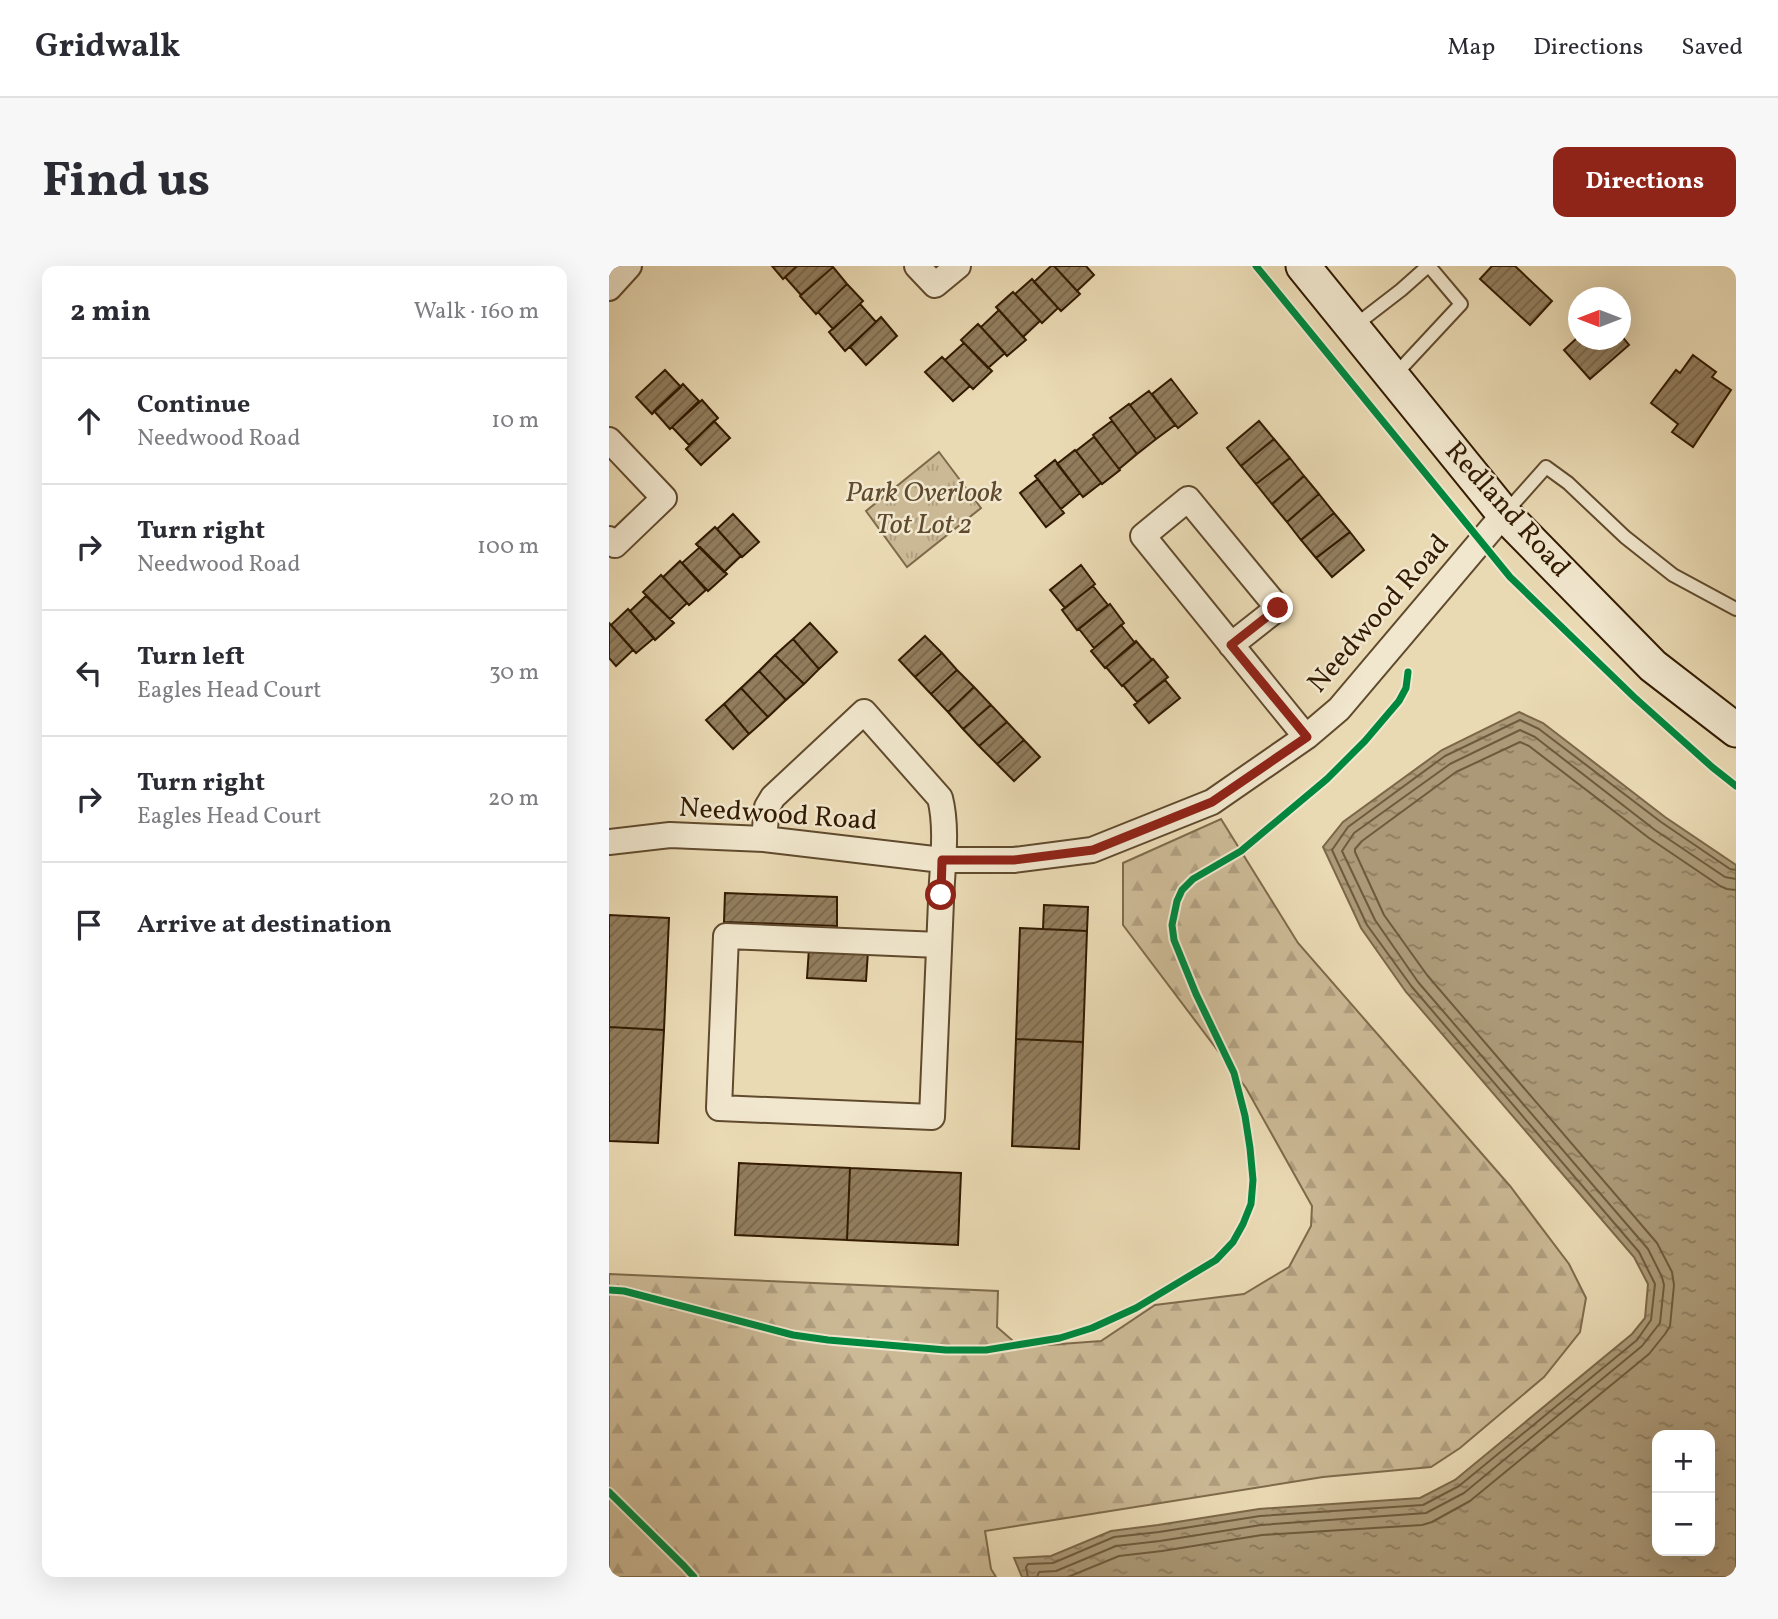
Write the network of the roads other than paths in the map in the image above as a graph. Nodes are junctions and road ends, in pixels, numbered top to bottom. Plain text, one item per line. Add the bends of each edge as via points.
1 (629, 266) edge
2 (917, 266) edge
3 (958, 266) edge
4 (1303, 266) edge
5 (1428, 266) edge
6 (609, 288) edge
7 (1353, 327) junction
8 (1393, 377) junction
9 (609, 440) edge
10 (1504, 514) junction
11 (609, 539) edge
12 (1736, 609) edge
13 (1231, 645) junction
14 (1736, 730) edge
15 (1307, 737) junction
16 (764, 839) junction
17 (609, 842) edge
18 (942, 860) junction
19 (939, 946) junction

1 - 6 street
2 - 3 street via 935,285
4 - 7 main road, Redland Road
5 - 7 lane
5 - 8 lane via 1461,304
7 - 8 main road, Redland Road
8 - 10 main road, Redland Road
9 - 11 street via 664,499 615,545
10 - 12 lane via 1546,467 1673,575
10 - 14 main road, Redland Road via 1653,666
10 - 15 street, Needwood Road via 1339,709
13 - 13 street via 1143,536 1188,499 1278,608
13 - 15 street
15 - 18 street, Needwood Road via 1212,802 1093,850 1014,860
16 - 17 street, Needwood Road via 670,835
16 - 18 street, Needwood Road
16 - 18 street via 767,807 773,797 864,712 940,798
18 - 19 street
19 - 19 street via 932,1116 719,1108 726,936

